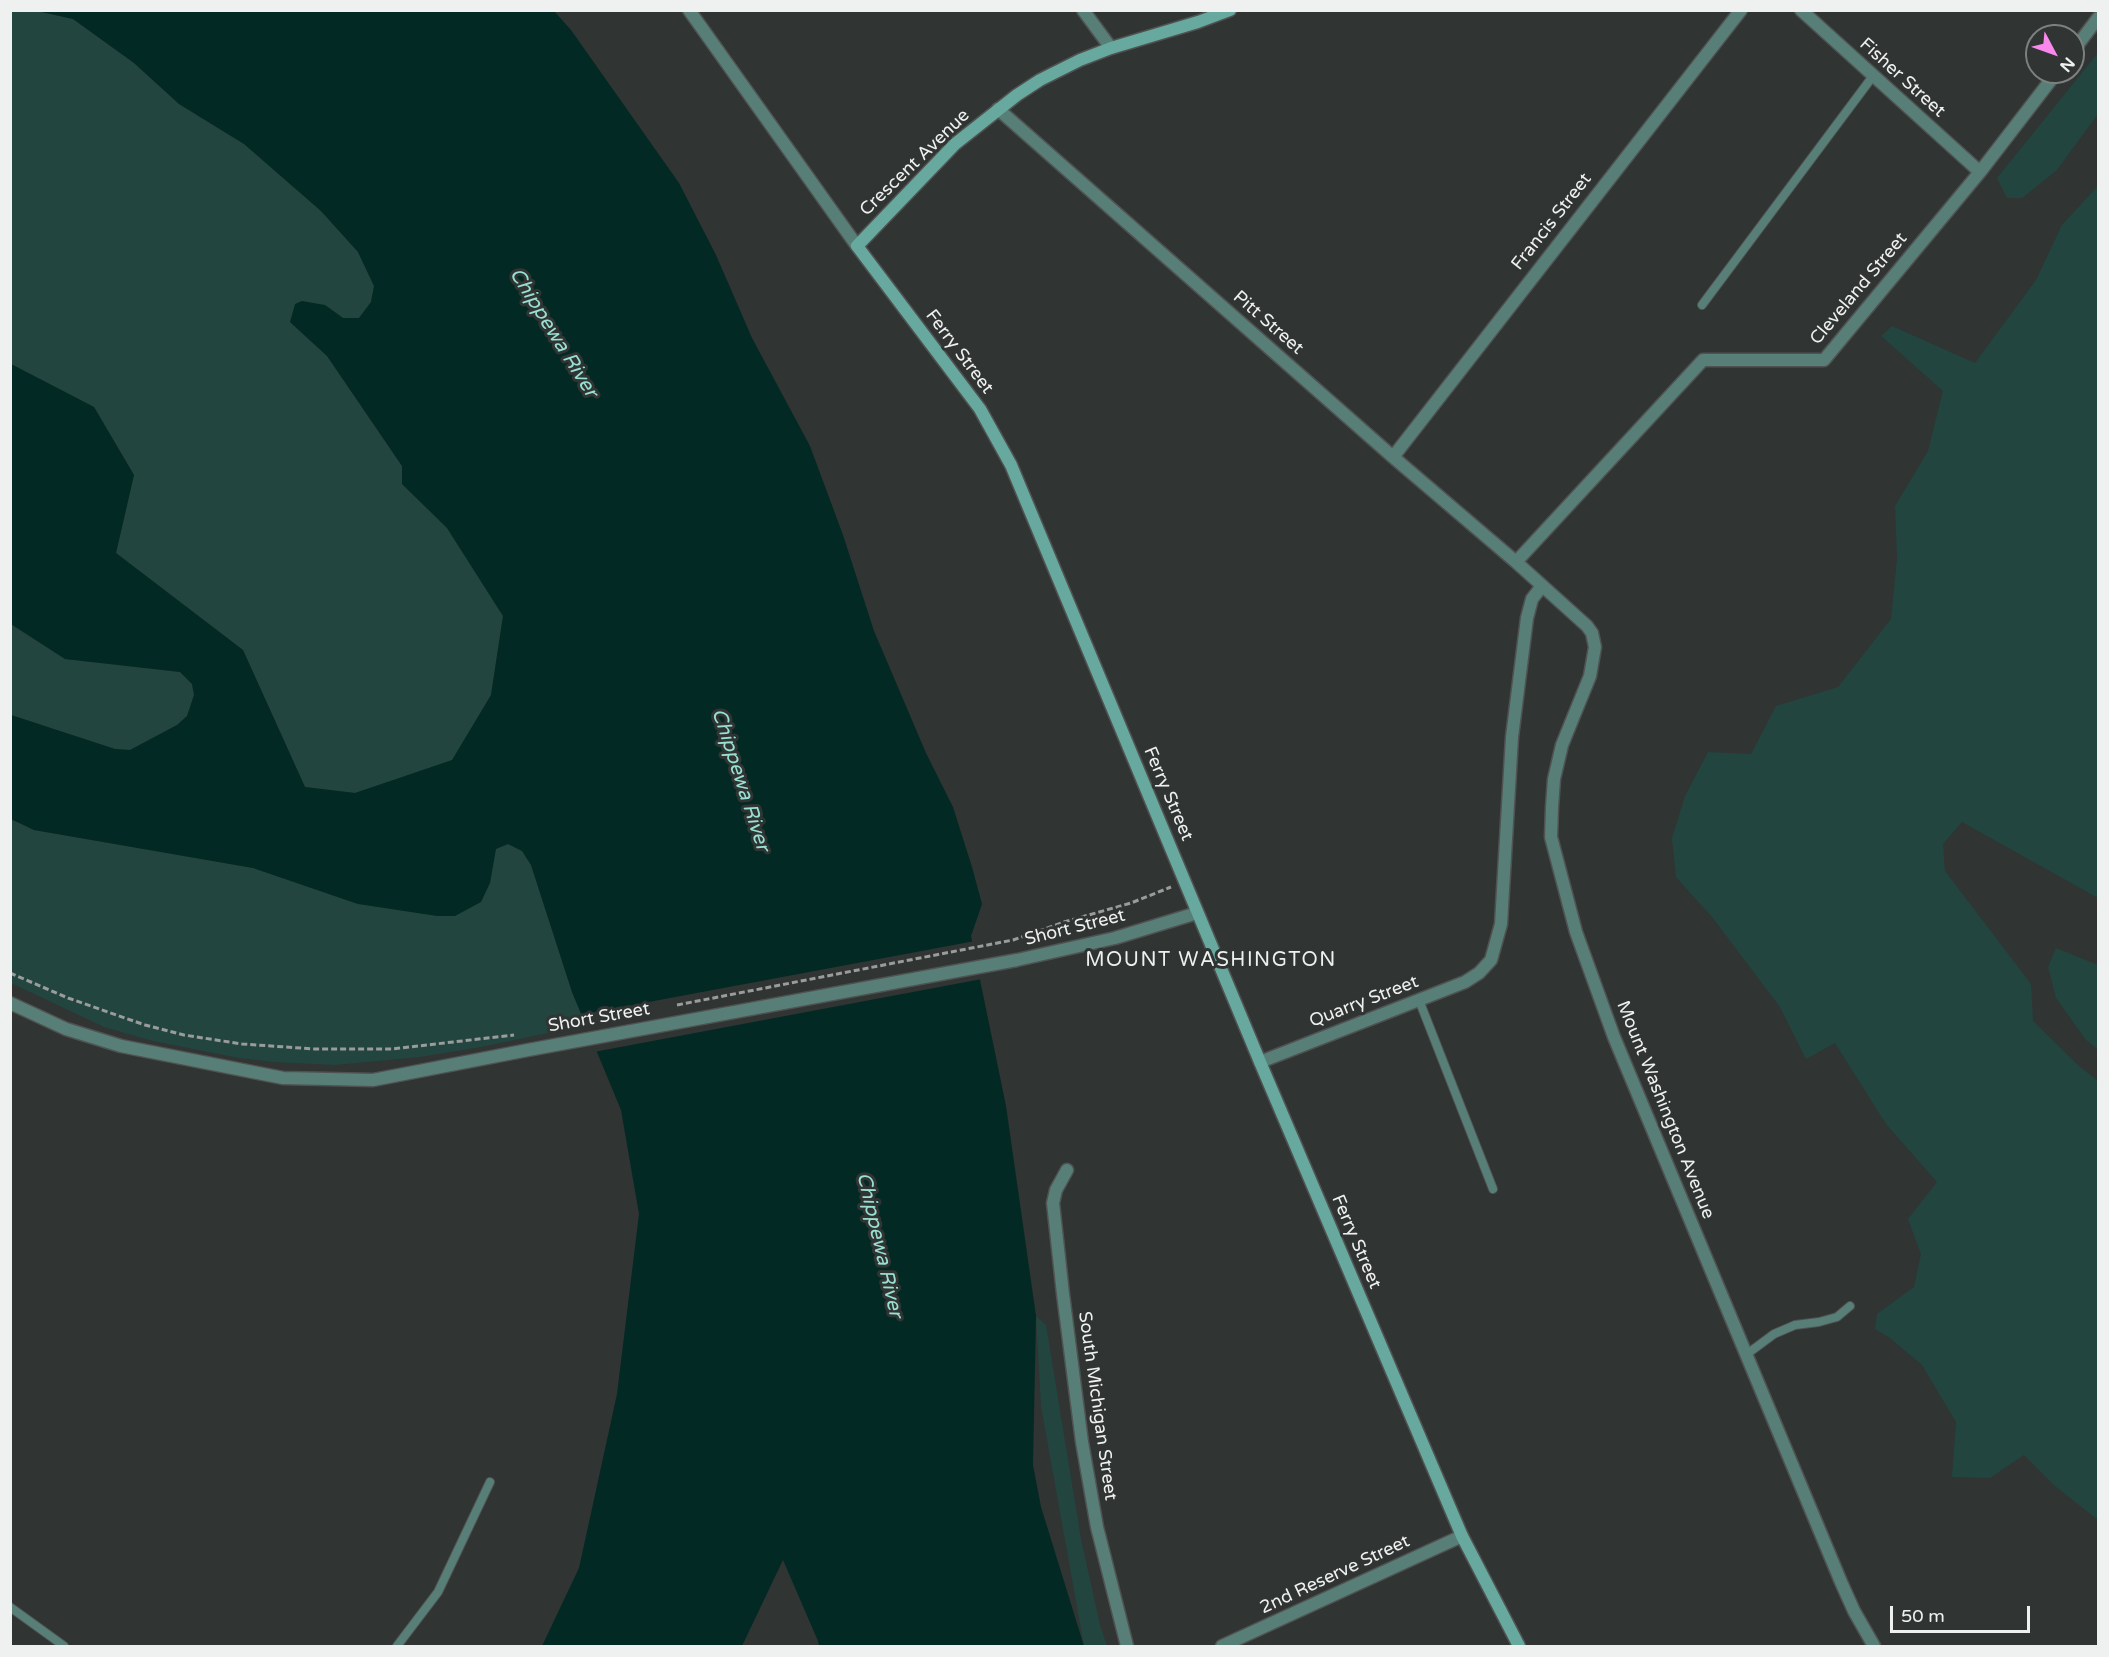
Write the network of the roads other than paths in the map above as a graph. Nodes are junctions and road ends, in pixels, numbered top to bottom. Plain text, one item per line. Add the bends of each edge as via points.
1 (689, 10) edge
2 (1083, 10) edge
3 (1230, 10) edge
4 (1740, 10) edge
5 (1801, 10) edge
6 (2098, 18) edge
7 (2085, 35) edge
8 (1111, 48) junction
9 (1874, 76) junction
10 (2048, 84) edge
11 (998, 110) junction
12 (1980, 172) junction
13 (857, 246) junction
14 (1702, 305) dead end
15 (1393, 457) junction
16 (1516, 562) junction
17 (1542, 586) junction
18 (1197, 913) junction
19 (1419, 1000) junction
20 (10, 1003) edge
21 (1260, 1062) junction
22 (1067, 1170) dead end
23 (1493, 1189) dead end
24 (1850, 1306) dead end
25 (1747, 1354) junction
26 (490, 1482) dead end
27 (1462, 1536) junction
28 (10, 1607) edge
29 (64, 1647) edge
30 (397, 1647) edge
31 (1127, 1647) edge
32 (1222, 1647) edge
33 (1519, 1647) edge
34 (1875, 1647) edge

1 - 13 street, Ferry Street
2 - 8 street
3 - 8 main road, Crescent Avenue
4 - 15 street, Francis Street
5 - 9 street, Fisher Street
6 - 7 street
8 - 11 main road, Crescent Avenue via 1040,80
9 - 12 street, Fisher Street
9 - 14 lane
10 - 12 street, Cleveland Street
11 - 13 main road, Crescent Avenue via 955,144
11 - 15 street, Pitt Street
12 - 16 street, Cleveland Street via 1824,360 1703,360
13 - 18 main road, Ferry Street via 980,409 1011,465
15 - 16 street, Pitt Street
16 - 17 street, Mount Washington Avenue
17 - 19 street, Quarry Street via 1529,607 1523,650 1512,737 1501,924 1494,953 1479,973 1465,982
17 - 25 street, Mount Washington Avenue via 1587,626 1595,647 1590,676 1562,745 1554,779 1551,837 1559,872 1588,970
18 - 20 street, Short Street via 1115,938 1017,960 373,1080 284,1078 121,1046 66,1029
18 - 21 main road, Ferry Street
19 - 21 street, Quarry Street
19 - 23 lane
21 - 27 main road, Ferry Street
22 - 31 street, South Michigan Street via 1053,1203 1063,1294 1097,1527
24 - 25 lane via 1837,1317 1795,1325 1774,1334
25 - 34 street, Mount Washington Avenue via 1841,1582
26 - 30 lane via 438,1592
27 - 32 street, 2nd Reserve Street
27 - 33 main road, Ferry Street
28 - 29 lane

